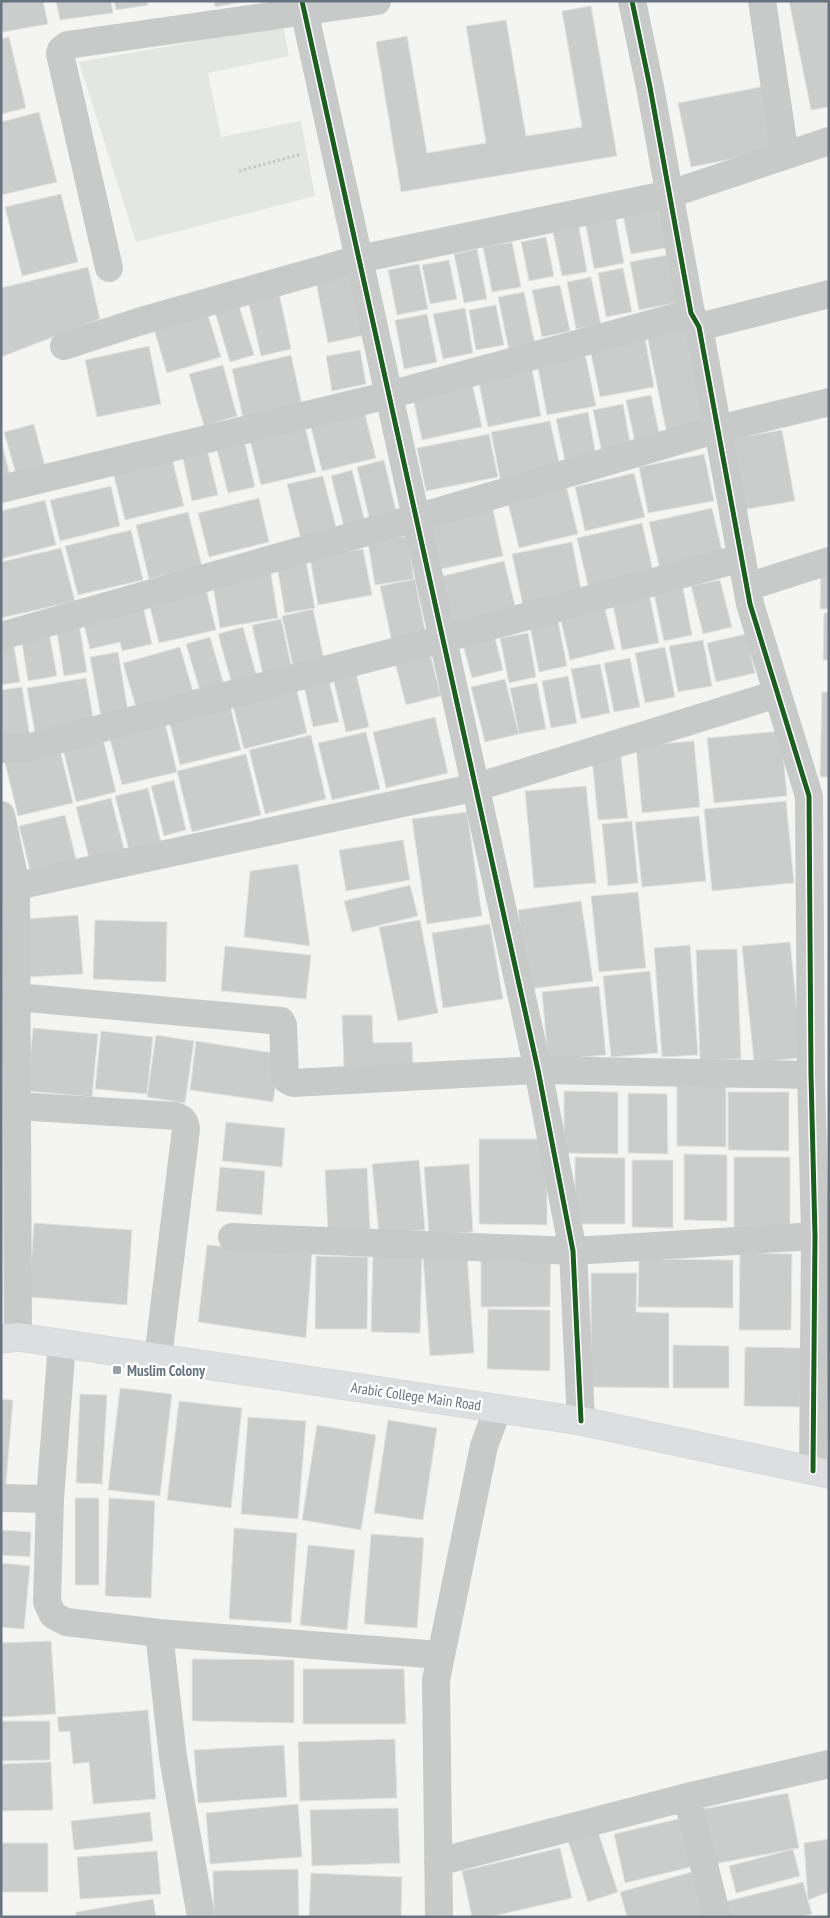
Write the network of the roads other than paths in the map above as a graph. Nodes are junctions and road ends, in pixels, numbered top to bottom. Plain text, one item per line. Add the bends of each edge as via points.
1 (377, 1) edge
2 (632, 1) edge
3 (762, 1) edge
4 (303, 6) edge
5 (829, 141) edge
6 (785, 155) junction
7 (670, 194) junction
8 (359, 260) junction
9 (109, 268) dead end
10 (829, 294) edge
11 (695, 320) junction
12 (64, 346) dead end
13 (389, 395) junction
14 (829, 402) edge
15 (718, 429) junction
16 (1, 489) edge
17 (416, 518) junction
18 (742, 558) junction
19 (829, 561) edge
20 (747, 587) junction
21 (1, 636) edge
22 (443, 639) junction
23 (777, 694) junction
24 (1, 748) edge
25 (476, 787) junction
26 (819, 796) edge
27 (1, 815) edge
28 (9, 886) edge
29 (16, 997) junction
30 (538, 1070) junction
31 (811, 1075) junction
32 (17, 1106) junction
33 (232, 1237) dead end
34 (822, 1237) edge
35 (573, 1250) junction
36 (10, 1338) edge
37 (62, 1343) junction
38 (158, 1358) junction
39 (498, 1408) junction
40 (581, 1421) junction
41 (821, 1473) edge
42 (1, 1498) edge
43 (50, 1499) junction
44 (159, 1633) junction
45 (440, 1655) junction
46 (829, 1764) edge
47 (687, 1797) junction
48 (438, 1862) junction
49 (201, 1917) edge
50 (440, 1917) edge
51 (717, 1917) edge

1 - 4 street
2 - 7 street
3 - 6 street
4 - 8 street
4 - 9 street via 67,45 61,50
5 - 6 street
6 - 7 street
7 - 8 street
7 - 11 street
8 - 12 street
8 - 13 street
10 - 11 street
11 - 13 street
11 - 15 street
13 - 16 street
13 - 17 street
14 - 15 street
15 - 17 street
15 - 18 street
17 - 21 street
17 - 22 street
18 - 20 street
18 - 22 street
19 - 20 street
20 - 23 street
22 - 24 street via 26,748
22 - 25 street
23 - 25 street
23 - 26 street
25 - 28 street
25 - 30 street
26 - 31 street
27 - 28 street
28 - 29 street
29 - 30 street via 280,1021 283,1025 286,1077 293,1083
29 - 32 street
30 - 31 street
30 - 35 street
31 - 34 street
32 - 36 street
32 - 38 street via 176,1116 185,1123
33 - 35 street
34 - 35 street
34 - 41 street
35 - 40 street
36 - 37 main road, Arabic College Main Road
37 - 38 main road, Arabic College Main Road
37 - 43 street
38 - 39 main road, Arabic College Main Road
39 - 40 main road, Arabic College Main Road
39 - 45 street via 484,1446
40 - 41 main road, Arabic College Main Road
42 - 43 street
43 - 44 street via 47,1602 53,1615 66,1622
44 - 45 street
44 - 49 street via 172,1757
45 - 48 street via 436,1680
46 - 47 street
47 - 48 street
47 - 51 street
48 - 50 street

